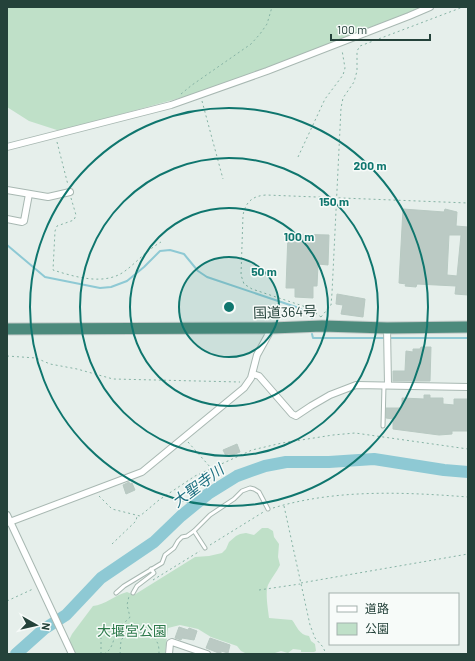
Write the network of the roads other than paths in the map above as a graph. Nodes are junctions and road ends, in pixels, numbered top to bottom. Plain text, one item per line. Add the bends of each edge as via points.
1 (430, 7) edge
2 (7, 147) edge
3 (7, 190) edge
4 (70, 192) road end
5 (29, 194) junction
6 (7, 219) edge
7 (468, 327) edge
8 (272, 328) junction
9 (387, 328) junction
10 (7, 329) edge
11 (253, 374) junction
12 (386, 385) junction
13 (468, 387) edge
14 (383, 426) dead end
15 (268, 509) road end
16 (7, 515) edge
17 (8, 522) edge
18 (194, 531) junction
19 (205, 548) road end
20 (151, 569) junction
21 (116, 593) dead end
22 (133, 593) road end
23 (71, 653) edge
24 (169, 654) edge
25 (207, 654) edge

1 - 2 street via 171,105
3 - 5 street
4 - 5 street via 48,197
5 - 6 street via 24,221
7 - 9 highway, 国道364号
8 - 9 highway, 国道364号
8 - 10 highway, 国道364号
8 - 11 street via 257,355
9 - 12 street
11 - 12 street via 259,376 296,416 330,395 351,387
11 - 17 street via 244,388 142,472
12 - 13 street
12 - 14 lane
15 - 18 lane via 259,492 246,489 210,515
16 - 17 street
17 - 23 street
18 - 19 lane
18 - 20 lane via 182,537 165,555 162,562
20 - 21 lane
20 - 22 lane via 154,573 137,586
24 - 25 street via 172,642

